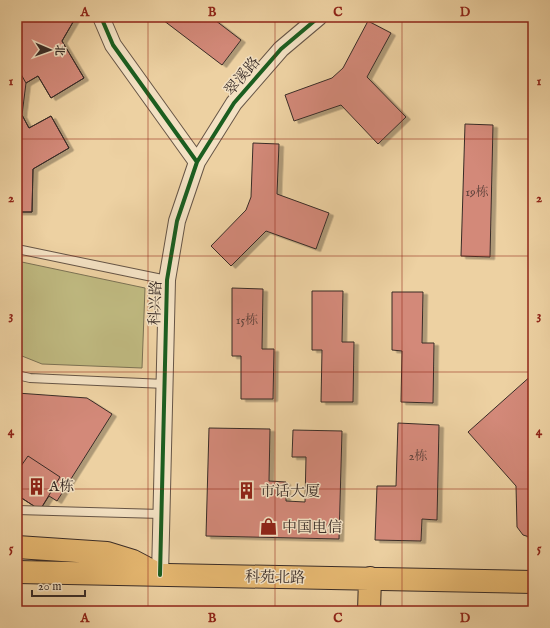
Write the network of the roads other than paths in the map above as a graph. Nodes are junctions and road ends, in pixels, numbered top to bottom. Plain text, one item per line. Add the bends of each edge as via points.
1 (101, 17) edge
2 (319, 17) edge
3 (197, 162) junction
4 (17, 249) edge
5 (167, 280) junction
6 (17, 375) edge
7 (165, 384) junction
8 (17, 510) edge
9 (161, 514) junction
10 (17, 548) edge
11 (17, 572) edge
12 (160, 575) junction
13 (370, 578) junction
14 (533, 582) edge
15 (369, 611) edge

1 - 3 street via 113,45
2 - 3 street, 翠溪路 via 281,49 255,78 234,103
3 - 5 street, 科兴路 via 178,221
4 - 5 lane
5 - 7 street, 科兴路
6 - 7 lane via 30,378
7 - 9 street, 科兴路
8 - 9 lane
9 - 12 street, 科兴路
10 - 12 main road via 107,553 133,561
11 - 12 main road, 科苑北路
12 - 13 main road, 科苑北路
13 - 14 main road, 科苑北路
13 - 15 main road

